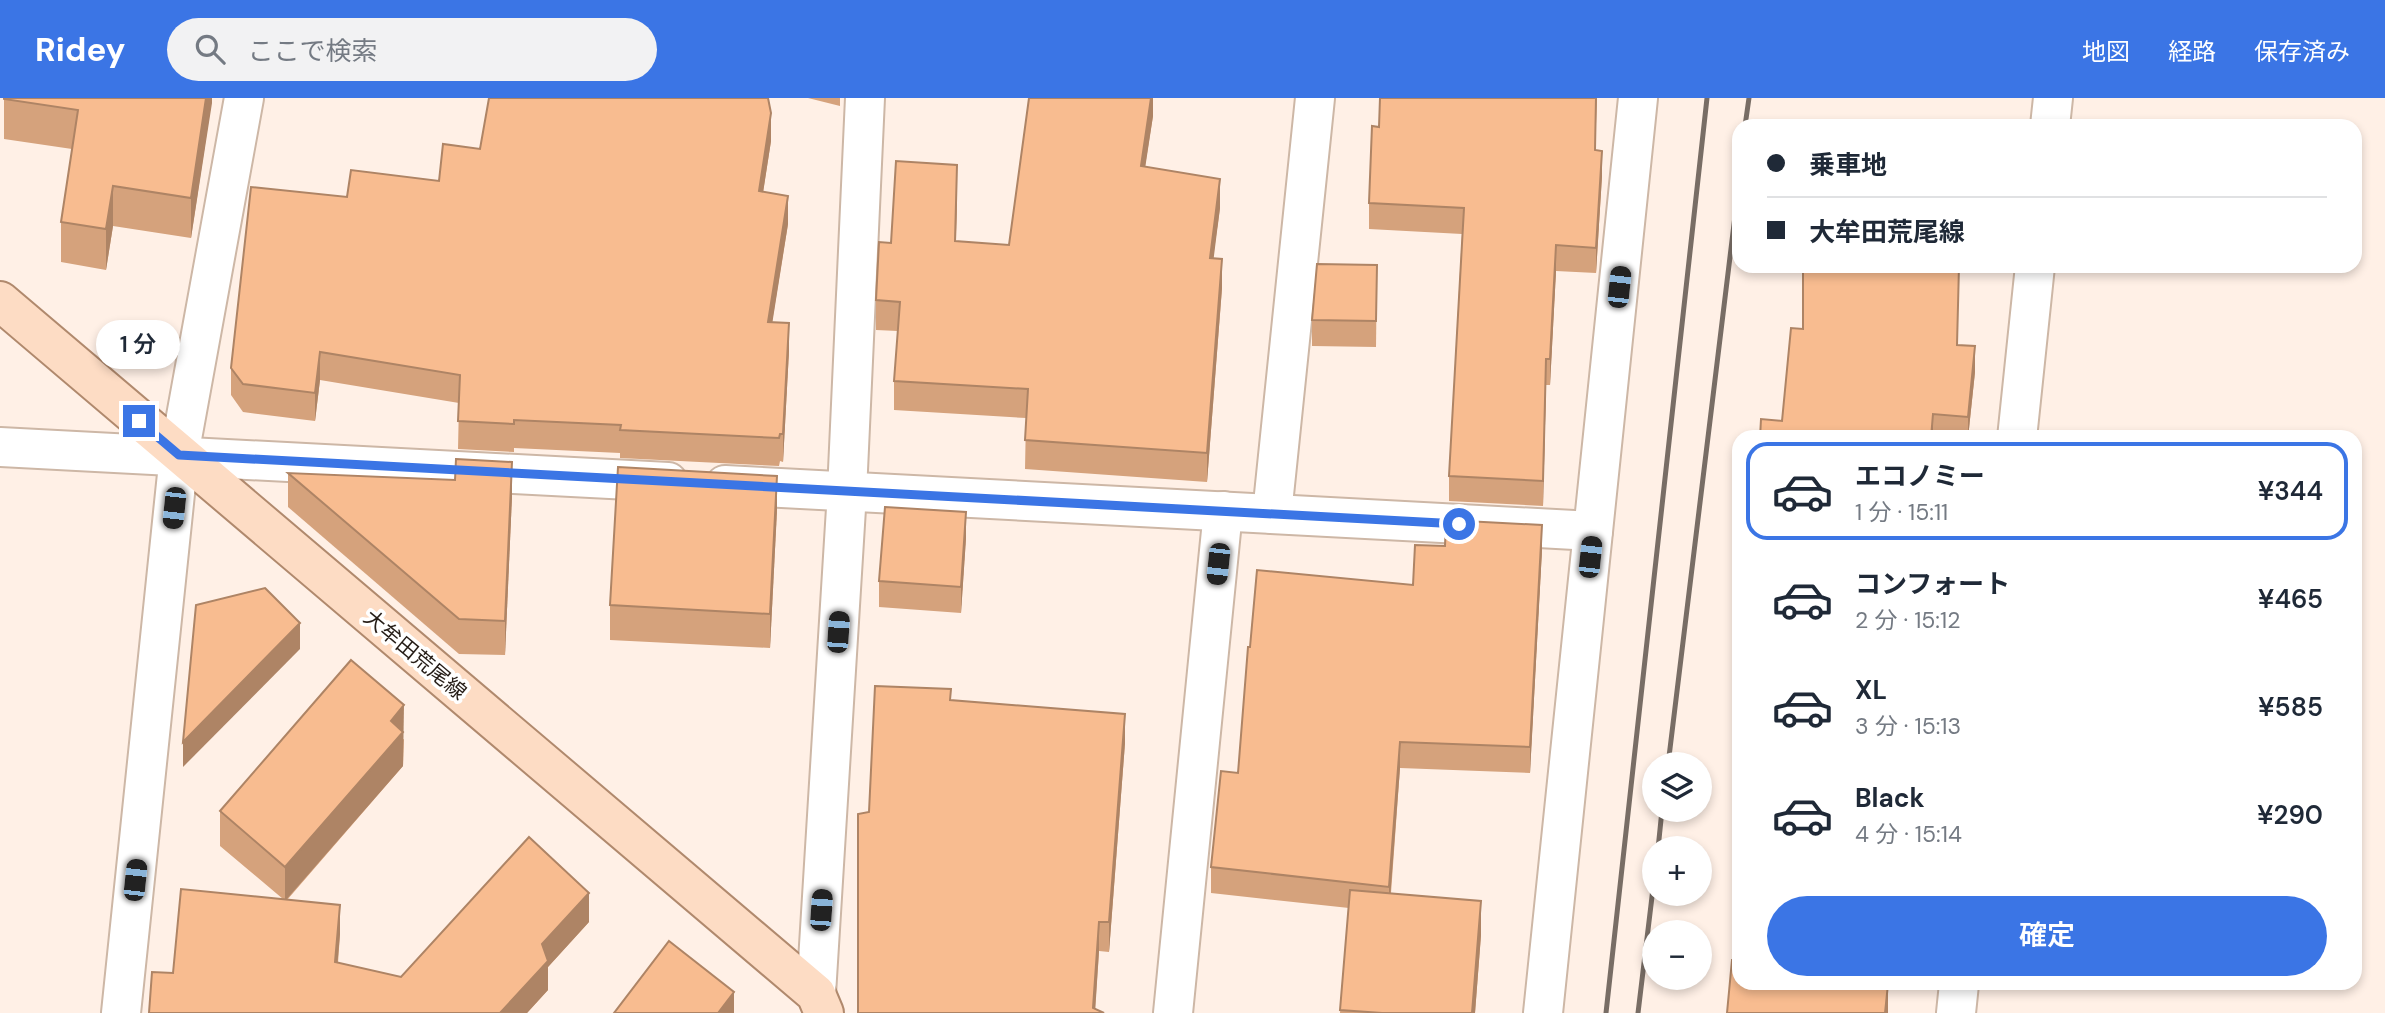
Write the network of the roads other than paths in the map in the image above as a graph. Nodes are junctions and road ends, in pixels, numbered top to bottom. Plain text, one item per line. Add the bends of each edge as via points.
1 (244, 98) edge
2 (865, 98) edge
3 (1315, 98) edge
4 (1638, 98) edge
5 (2053, 98) edge
6 (2051, 119) edge
7 (2034, 273) edge
8 (0, 301) edge
9 (2018, 430) edge
10 (0, 447) edge
11 (179, 455) junction
12 (847, 492) junction
13 (1223, 511) junction
14 (1272, 514) junction
15 (1593, 530) junction
16 (1958, 990) edge
17 (820, 1003) edge
18 (121, 1013) edge
19 (1173, 1013) edge
20 (1543, 1013) edge
21 (1956, 1013) edge

1 - 11 street
2 - 12 street
3 - 14 street
4 - 15 street
5 - 6 street
7 - 9 street
8 - 11 main road, 大牟田荒尾線
10 - 11 street
11 - 12 street
11 - 17 main road, 大牟田荒尾線
11 - 18 street
12 - 13 street
12 - 17 street
13 - 14 street
13 - 19 street
14 - 15 street
15 - 20 street
16 - 21 street

